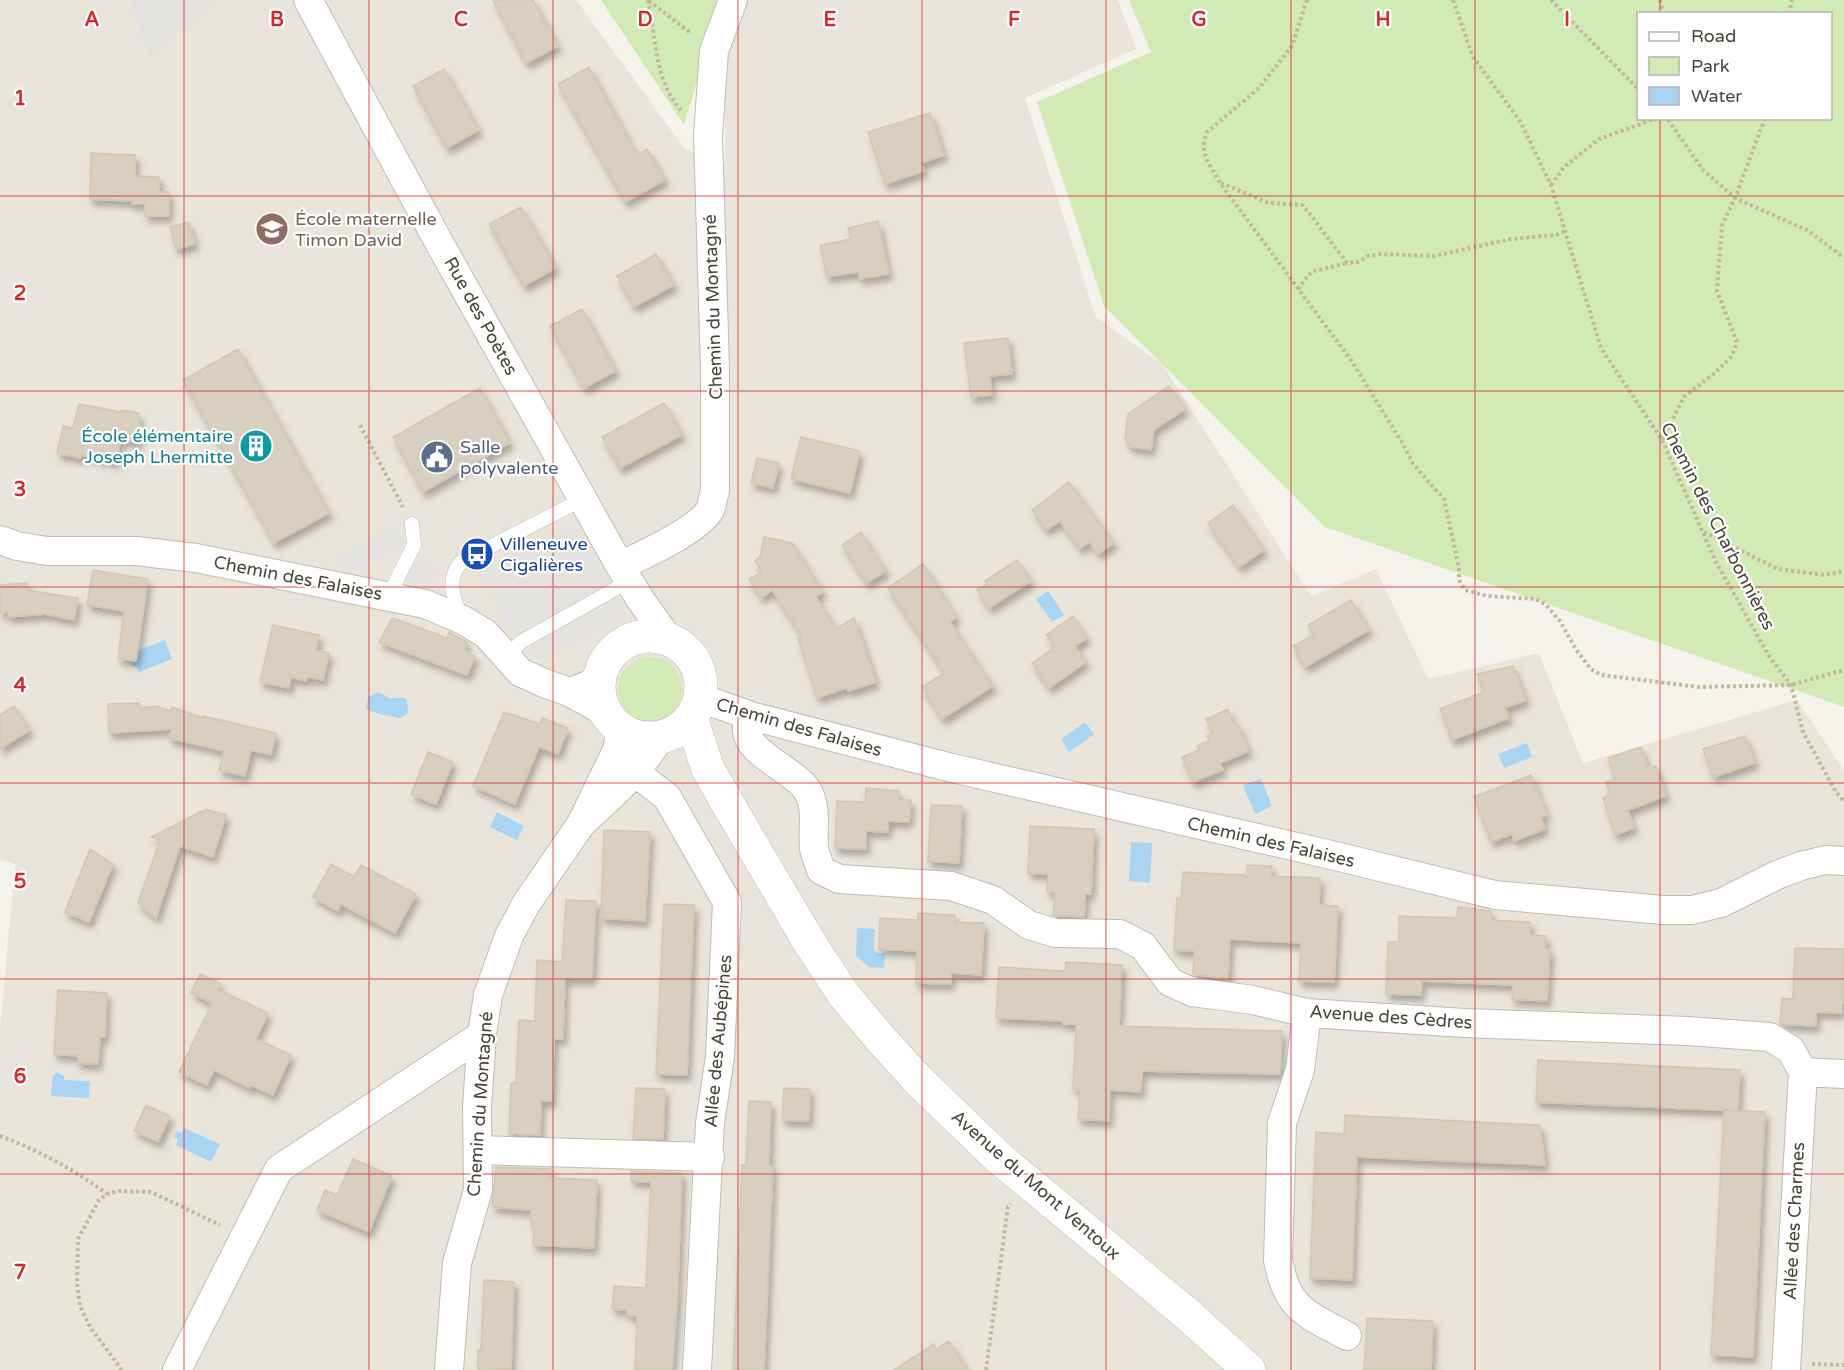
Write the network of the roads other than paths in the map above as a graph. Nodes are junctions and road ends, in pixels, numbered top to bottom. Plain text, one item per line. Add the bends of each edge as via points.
1 (308, 0) edge
2 (733, 0) edge
3 (583, 499) junction
4 (412, 524) road end
5 (0, 540) edge
6 (630, 582) junction
7 (388, 597) junction
8 (463, 620) junction
9 (655, 638) junction
10 (506, 657) junction
11 (599, 679) junction
12 (569, 692) junction
13 (751, 716) junction
14 (681, 722) junction
15 (619, 740) junction
16 (1844, 861) edge
17 (1307, 1013) junction
18 (482, 1035) junction
19 (1803, 1072) junction
20 (1844, 1074) edge
21 (478, 1150) junction
22 (710, 1157) junction
23 (1347, 1336) dead end
24 (177, 1370) edge
25 (449, 1370) edge
26 (698, 1370) edge
27 (1248, 1370) edge
28 (1786, 1370) edge

1 - 3 street, Rue des Poètes
2 - 6 street, Chemin du Montagné via 714,51 708,135 716,368 715,491 710,509 698,523 661,546
3 - 6 street, Rue des Poètes
3 - 8 lane via 461,562 453,572 453,591
4 - 7 lane via 414,545
5 - 7 street, Chemin des Falaises via 47,551 136,551 196,558
6 - 9 street, Rue des Poètes
6 - 10 lane via 521,642
7 - 8 street, Chemin des Falaises via 425,604
8 - 10 street, Chemin des Falaises via 486,634
9 - 11 street via 629,640 614,651
9 - 14 street via 681,647 694,664 701,684
10 - 12 street, Chemin des Falaises via 520,672
11 - 12 street
11 - 15 street via 599,695
12 - 15 street, Chemin des Falaises
13 - 14 street, Chemin des Falaises
13 - 16 street, Chemin des Falaises via 952,768 1495,895 1692,910 1721,903 1801,866
13 - 17 street, Avenue des Cèdres via 748,737 759,752 804,786 815,808 814,849 821,870 839,879 951,886 993,900 1029,925 1055,933 1120,934 1143,946 1170,982 1192,992 1253,1000
14 - 15 street
14 - 27 street, Avenue du Mont Ventoux via 811,945 844,995 879,1037 999,1158 1186,1313
15 - 18 street, Chemin du Montagné via 581,824 526,904 509,936 488,995
15 - 22 street, Allée des Aubépines via 667,797 727,902 720,1057 710,1123
17 - 19 street, Avenue des Cèdres via 1770,1037 1791,1050
17 - 23 street via 1300,1070 1282,1123 1278,1260 1282,1281 1302,1311
18 - 21 street, Chemin du Montagné
18 - 24 street via 279,1169
19 - 20 street
19 - 28 street, Allée des Charmes
21 - 22 street
21 - 25 street, Chemin du Montagné via 478,1190 457,1263
22 - 26 street, Allée des Aubépines

